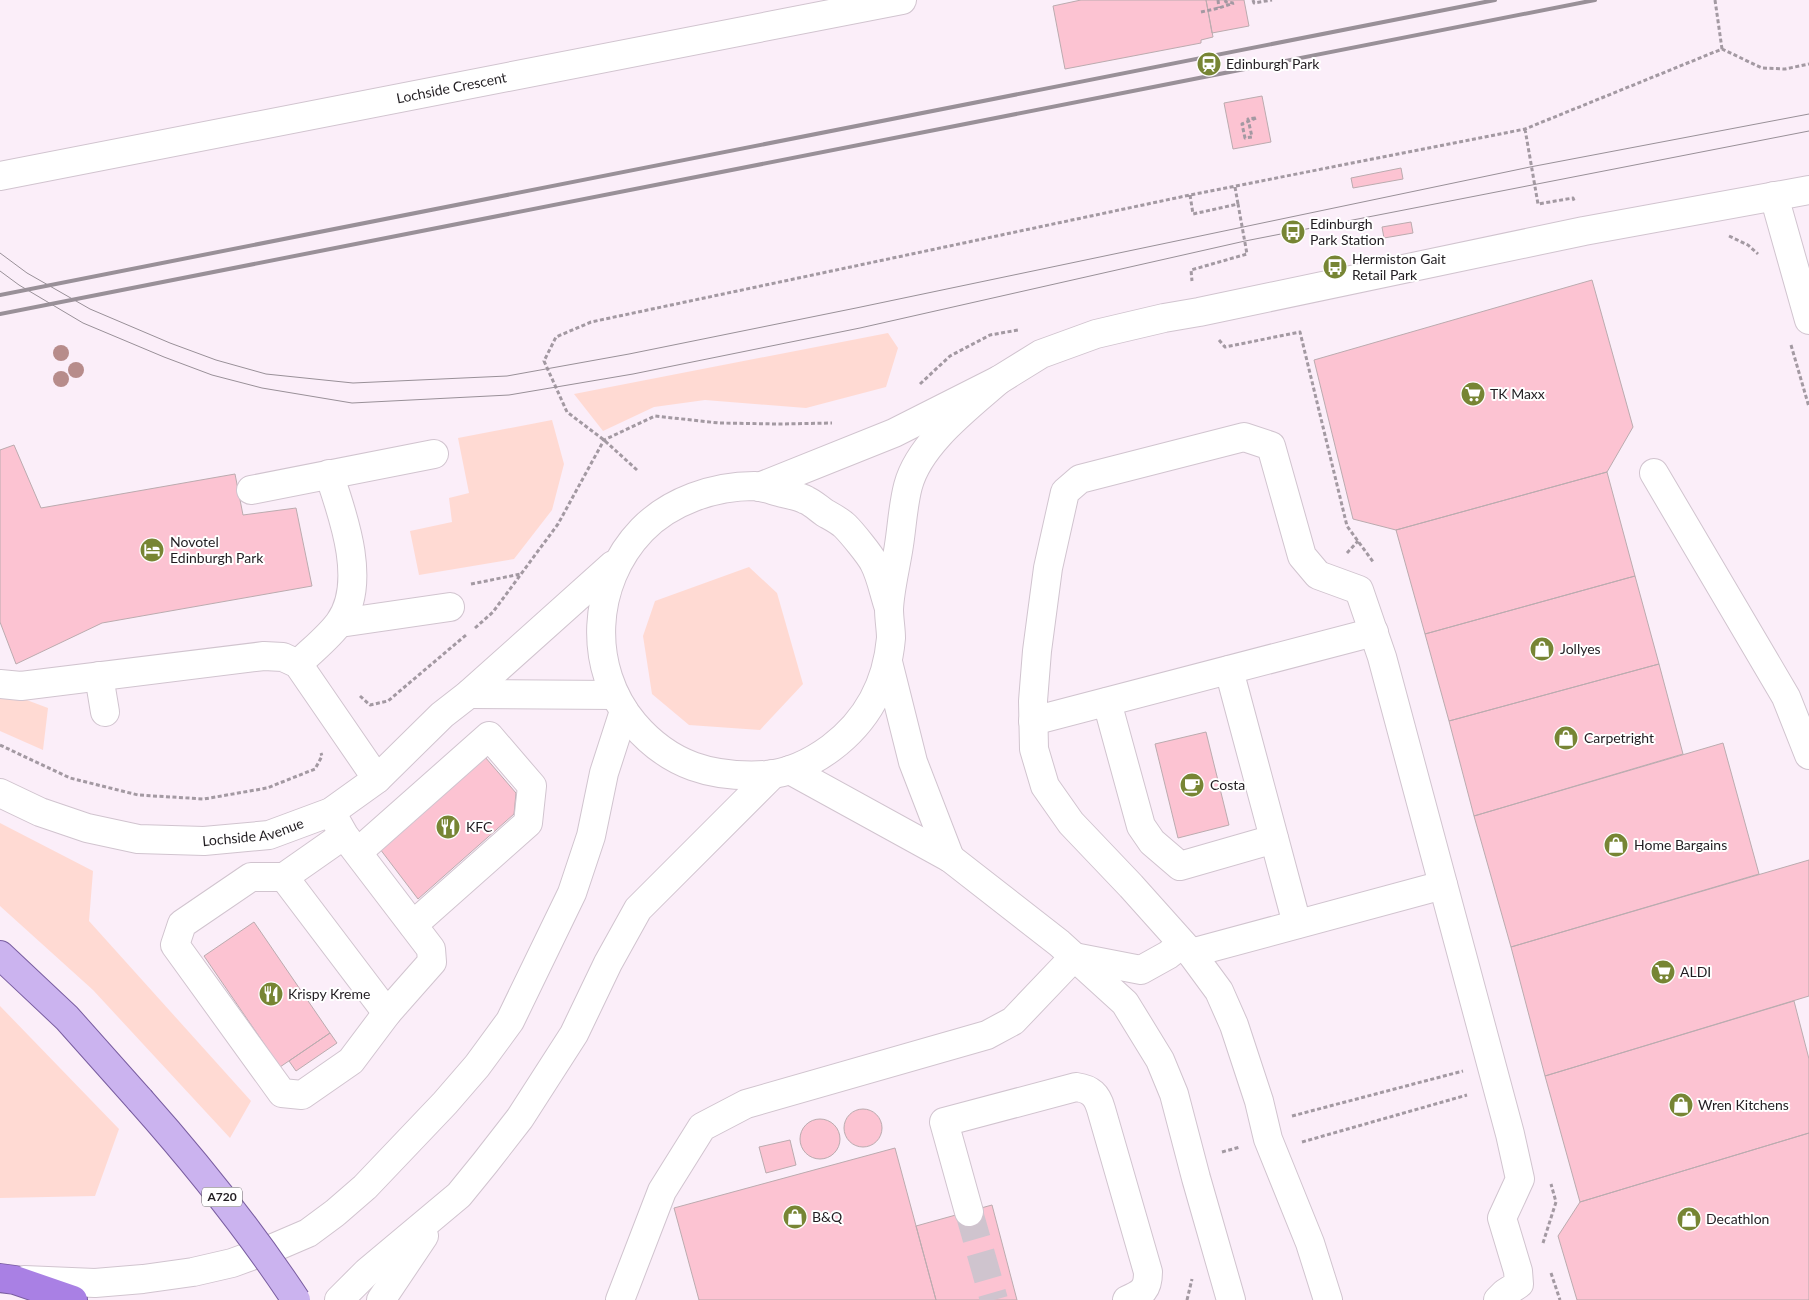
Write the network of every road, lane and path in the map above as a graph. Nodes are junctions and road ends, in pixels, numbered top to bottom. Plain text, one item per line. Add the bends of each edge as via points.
1 (902, 0) edge
2 (1218, 0) edge
3 (1225, 0) edge
4 (1253, 0) edge
5 (1272, 0) edge
6 (1715, 0) edge
7 (1219, 8) junction
8 (1201, 12) dead end
9 (1722, 49) junction
10 (1809, 64) edge
11 (1242, 124) joint
12 (1525, 129) junction
13 (0, 176) edge
14 (1234, 187) junction
15 (1809, 190) edge
16 (1774, 196) junction
17 (1238, 204) dead end
18 (1584, 231) junction
19 (1809, 320) edge
20 (1025, 329) dead end
21 (1300, 332) dead end
22 (999, 380) junction
23 (914, 390) dead end
24 (837, 423) dead end
25 (604, 440) junction
26 (434, 454) dead end
27 (637, 470) dead end
28 (1654, 473) dead end
29 (329, 474) junction
30 (760, 487) junction
31 (251, 490) dead end
32 (1358, 541) dead end
33 (618, 561) junction
34 (522, 574) dead end
35 (450, 607) joint
36 (889, 608) junction
37 (340, 623) junction
38 (1374, 632) junction
39 (888, 662) junction
40 (298, 664) junction
41 (1229, 670) junction
42 (99, 676) junction
43 (0, 684) edge
44 (469, 694) junction
45 (1107, 702) junction
46 (619, 703) junction
47 (104, 712) dead end
48 (1034, 721) junction
49 (1809, 755) edge
50 (781, 772) junction
51 (377, 779) junction
52 (0, 793) edge
53 (344, 833) junction
54 (1274, 838) junction
55 (950, 858) junction
56 (284, 877) junction
57 (1443, 884) junction
58 (444, 897) junction
59 (413, 924) junction
60 (1297, 924) junction
61 (1186, 948) junction
62 (431, 949) junction
63 (0, 955) edge
64 (1074, 957) junction
65 (387, 1013) junction
66 (1471, 1068) dead end
67 (1469, 1095) dead end
68 (1280, 1137) junction
69 (1188, 1146) junction
70 (459, 1194) junction
71 (969, 1212) tunnel mouth
72 (8, 1279) edge
73 (73, 1300) edge
74 (296, 1300) edge
75 (339, 1300) edge
76 (381, 1300) edge
77 (620, 1300) edge
78 (1127, 1300) edge
79 (1230, 1300) edge
80 (1328, 1300) edge
81 (1498, 1300) edge

1 - 13 street, Lochside Crescent
2 - 7 path
3 - 7 path via 1234,3
4 - 5 path via 1254,3
6 - 9 path
7 - 8 path
9 - 10 path via 1762,68 1785,69
9 - 12 path
11 - 11 path via 1245,138 1252,137 1250,128 1248,119 1256,118 1249,121
12 - 14 path
12 - 18 path via 1538,204 1573,198
14 - 17 path
14 - 25 path via 591,322 556,337 544,361 567,412
15 - 16 street
16 - 18 street
16 - 19 street
18 - 22 street via 1096,334 1041,354
20 - 23 path via 990,335 950,356
21 - 32 path via 1347,526
22 - 30 street via 894,433
22 - 36 street via 937,437 916,466 908,486
24 - 25 path via 719,423 655,416
25 - 27 path
26 - 29 street
28 - 49 street via 1786,697
29 - 31 street
29 - 37 street via 345,522 353,587
30 - 33 street via 712,490 674,505 642,530
30 - 36 street via 806,500 845,526 874,563
33 - 44 street, Lochside Avenue
33 - 46 street via 605,593 600,628 603,662
34 - 35 path via 447,588
35 - 37 street
36 - 39 street
37 - 40 street
38 - 41 street
38 - 48 street via 1359,590 1318,574 1302,556 1270,446 1244,436 1080,479 1065,492 1048,568 1036,661
38 - 57 street
39 - 50 street via 874,701 846,737 819,757
39 - 55 street via 913,762
40 - 42 street via 283,657 264,656
40 - 51 street
41 - 45 street
41 - 54 street
42 - 43 street via 21,686
42 - 47 street
44 - 46 street
44 - 51 street, Lochside Avenue via 442,715
45 - 48 street
45 - 54 street via 1141,826 1152,842 1180,866
46 - 50 street via 646,737 673,758 705,771 739,777
46 - 72 street via 591,836 572,893 510,1021 477,1066 365,1187 308,1233 232,1263 193,1272 95,1283
48 - 61 street via 1034,749 1045,786 1071,823
50 - 55 street
50 - 70 street via 638,909 574,1034 551,1071 520,1118
51 - 53 street, Lochside Avenue
52 - 53 street, Lochside Avenue via 77,825 138,839 204,841
53 - 56 street
53 - 58 street via 489,736 532,786 528,823
53 - 59 street
54 - 60 street
55 - 64 street
56 - 65 street
56 - 65 street via 251,877 182,924 175,945 282,1093 302,1095 351,1061
57 - 60 street
57 - 81 street via 1520,1179 1502,1218 1519,1284
58 - 59 street
58 - 62 street via 437,940
59 - 62 street
60 - 61 street
61 - 64 street via 1141,970
61 - 68 street via 1218,991 1234,1025 1258,1101
62 - 65 street via 432,962
63 - 74 main road, A720, bridge via 67,1018 187,1152
64 - 69 street via 1125,1003 1160,1060 1174,1094
64 - 77 street via 1014,1021 987,1035 746,1104 702,1127 662,1191
66 - 68 path via 1288,1117
67 - 68 path via 1294,1144
68 - 69 path via 1206,1157 1204,1142
68 - 80 street
69 - 79 street
70 - 75 street
70 - 76 street via 422,1238
71 - 78 street via 944,1122 1076,1087 1089,1090 1101,1108 1148,1272 1145,1288
72 - 73 highway

